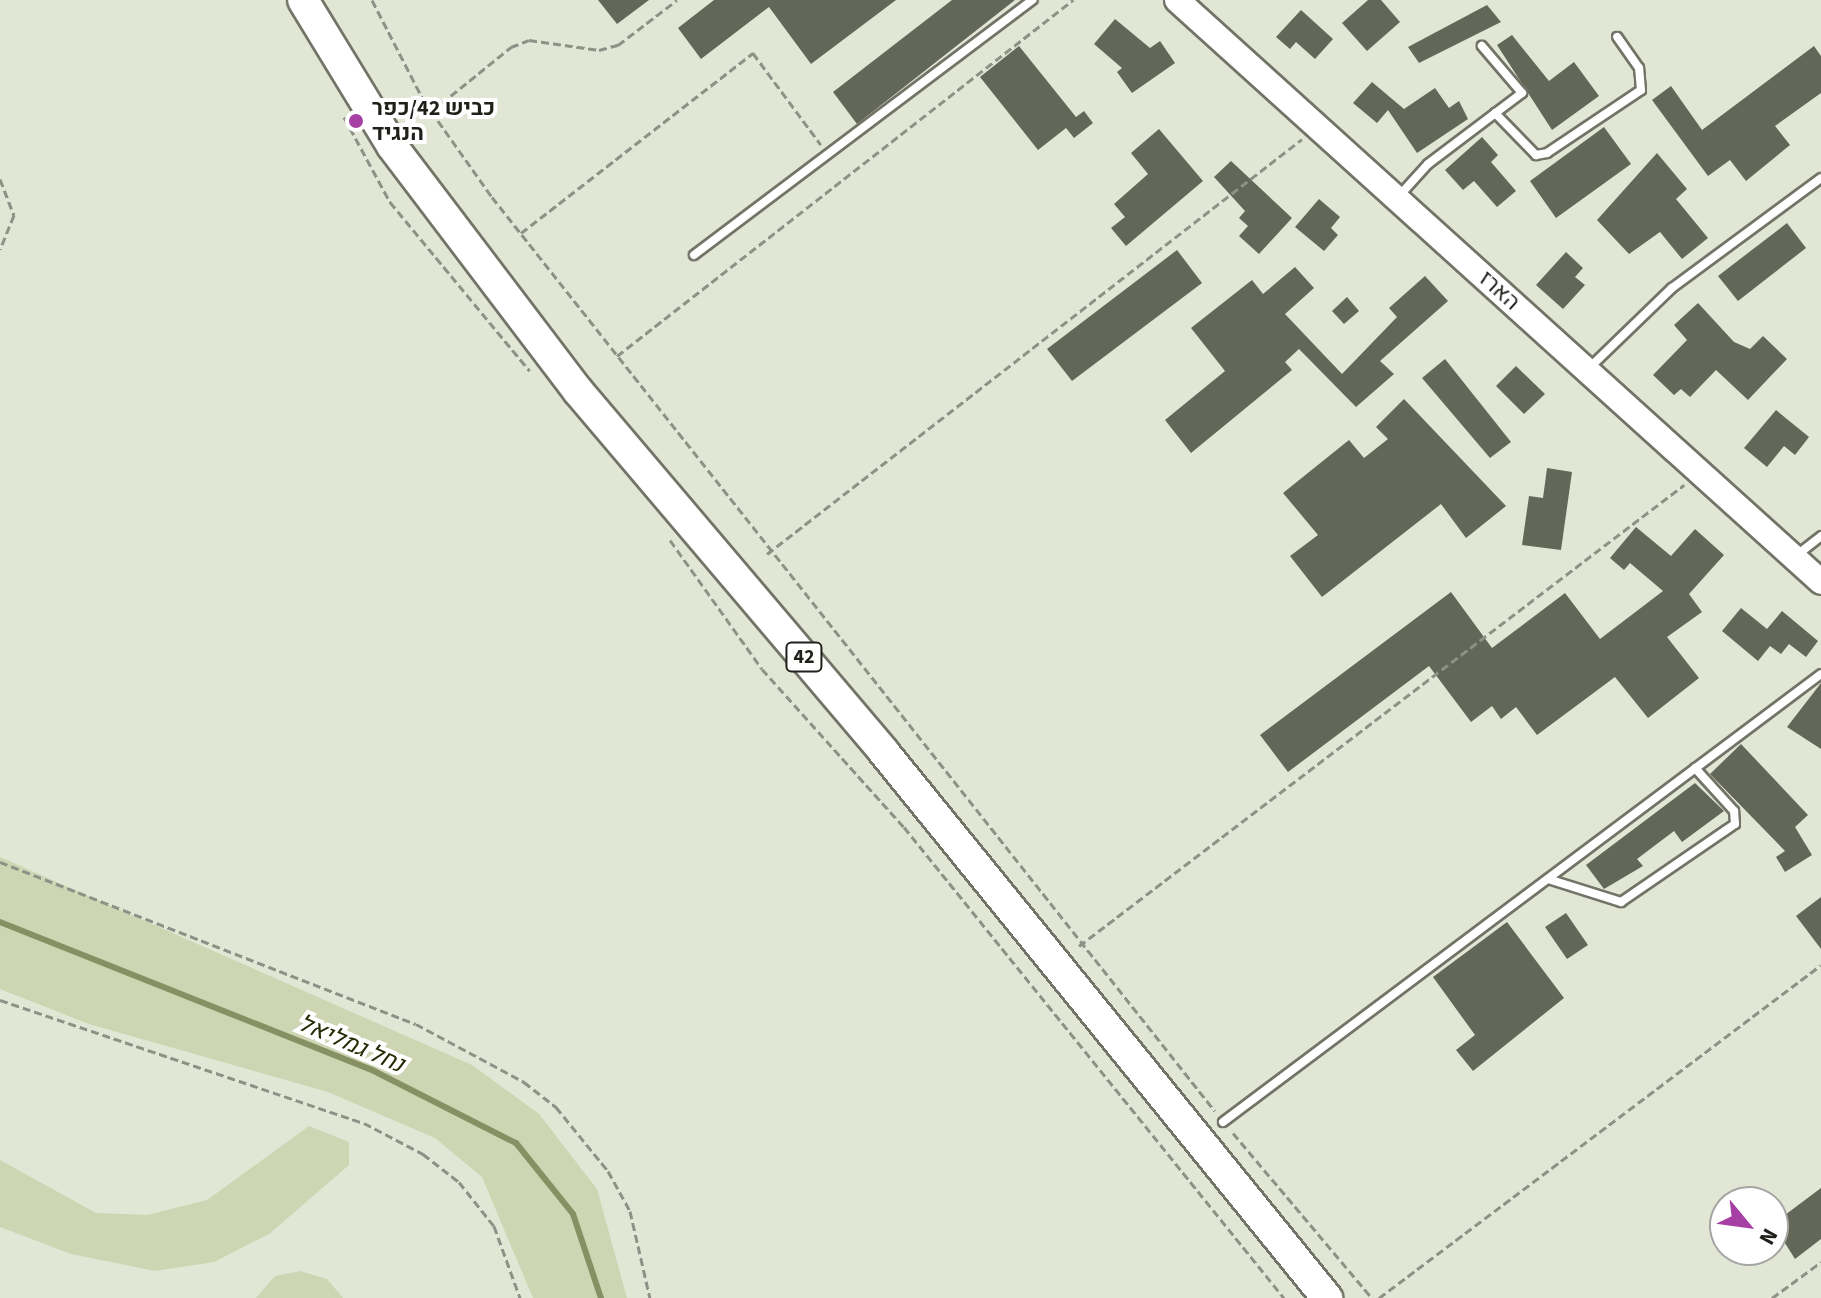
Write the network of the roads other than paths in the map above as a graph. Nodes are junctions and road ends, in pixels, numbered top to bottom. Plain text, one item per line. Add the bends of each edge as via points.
1 (303, 0) edge
2 (1033, 0) edge
3 (1177, 0) edge
4 (1617, 37) dead end
5 (1482, 46) dead end
6 (1495, 113) junction
7 (1821, 178) edge
8 (1396, 198) junction
9 (694, 255) dead end
10 (1586, 370) junction
11 (1821, 536) edge
12 (1794, 558) junction
13 (1821, 582) edge
14 (1821, 674) edge
15 (1695, 768) junction
16 (1548, 879) junction
17 (1223, 1122) road end
18 (1327, 1298) edge

1 - 18 highway, 42 via 392,146 568,379 883,751
2 - 9 lane
3 - 8 street, הארז
4 - 6 lane via 1639,68 1641,90 1547,153 1536,155
5 - 6 lane via 1522,93
6 - 8 lane via 1428,164
7 - 10 lane via 1672,288
8 - 10 street, הארז
10 - 12 street, הארז
11 - 12 lane
12 - 13 street, הארז
14 - 15 lane
15 - 16 lane
15 - 16 lane via 1734,811 1735,824 1621,902
16 - 17 lane

